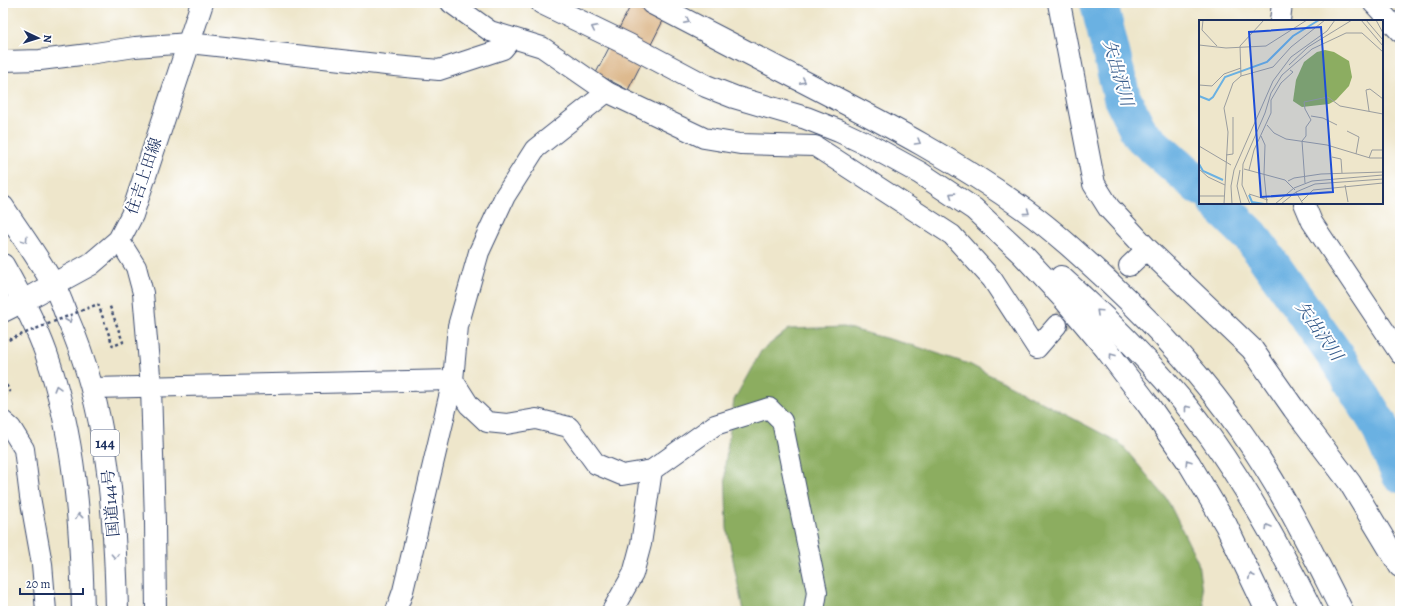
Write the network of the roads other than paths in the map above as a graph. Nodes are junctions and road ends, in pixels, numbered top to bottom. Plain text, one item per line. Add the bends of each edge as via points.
1 (202, 3) edge
2 (451, 3) edge
3 (542, 3) edge
4 (652, 3) edge
5 (1059, 3) edge
6 (1282, 3) edge
7 (1373, 3) edge
8 (1280, 20) edge
9 (1400, 32) edge
10 (512, 38) junction
11 (189, 43) junction
12 (3, 61) edge
13 (607, 92) junction
14 (1304, 204) edge
15 (3, 208) edge
16 (974, 209) junction
17 (119, 240) junction
18 (1147, 249) junction
19 (3, 265) edge
20 (1129, 266) tunnel mouth
21 (53, 284) junction
22 (23, 301) junction
23 (3, 311) edge
24 (1057, 325) tunnel mouth
25 (1400, 354) edge
26 (453, 380) junction
27 (151, 387) junction
28 (93, 388) junction
29 (3, 421) edge
30 (652, 470) junction
31 (1400, 566) edge
32 (46, 611) edge
33 (83, 611) edge
34 (116, 611) edge
35 (156, 611) edge
36 (396, 611) edge
37 (612, 611) edge
38 (814, 611) edge
39 (1267, 611) edge
40 (1312, 611) edge
41 (1342, 611) edge

1 - 11 main road, 住吉上田線
2 - 10 street via 490,31
16 -> 3 main road via 920,173 871,146 806,118 706,86
4 -> 41 main road via 916,141 972,174 1025,210 1078,253 1167,339 1243,434 1310,546
5 - 18 main road via 1094,184 1109,208
6 - 8 street
7 - 9 street
10 - 11 street via 503,49 439,70
10 - 13 street via 542,47
11 - 12 street via 135,46 40,60
11 - 17 main road, 住吉上田線 via 132,215
13 - 24 street via 704,138 740,144 815,146 952,235 992,279 1037,348
13 - 26 street via 535,149 505,196 479,252 458,326
14 - 25 street via 1312,222
15 -> 21 main road, 144
39 -> 16 main road via 1226,526 1189,463 1147,403 1064,299 1022,254
40 -> 16 main road via 1245,489 1211,438 1174,391 1130,342 1079,294 1032,252
17 - 21 main road, 住吉上田線 via 91,264
17 - 27 street via 136,268 143,293
18 - 20 street
18 - 31 main road via 1252,349 1350,483
19 - 22 main road, 144
21 - 22 main road, 住吉上田線
21 -> 28 main road, 国道144号 / 144 via 76,336
22 - 23 main road, 住吉上田線
33 -> 22 main road, 国道144号 / 144 via 80,523 74,467 62,407 46,352
26 - 27 street
26 - 30 street via 469,405 487,422 507,424 536,419 569,427 596,464 622,475
26 - 36 street via 403,591
27 - 28 street
27 - 35 street
28 -> 34 main road, 国道144号 / 144 via 105,444 113,505
29 - 32 street via 11,428 24,449 42,564
30 - 37 street via 641,544 633,574
30 - 38 street via 715,425 769,408 782,421 816,592

